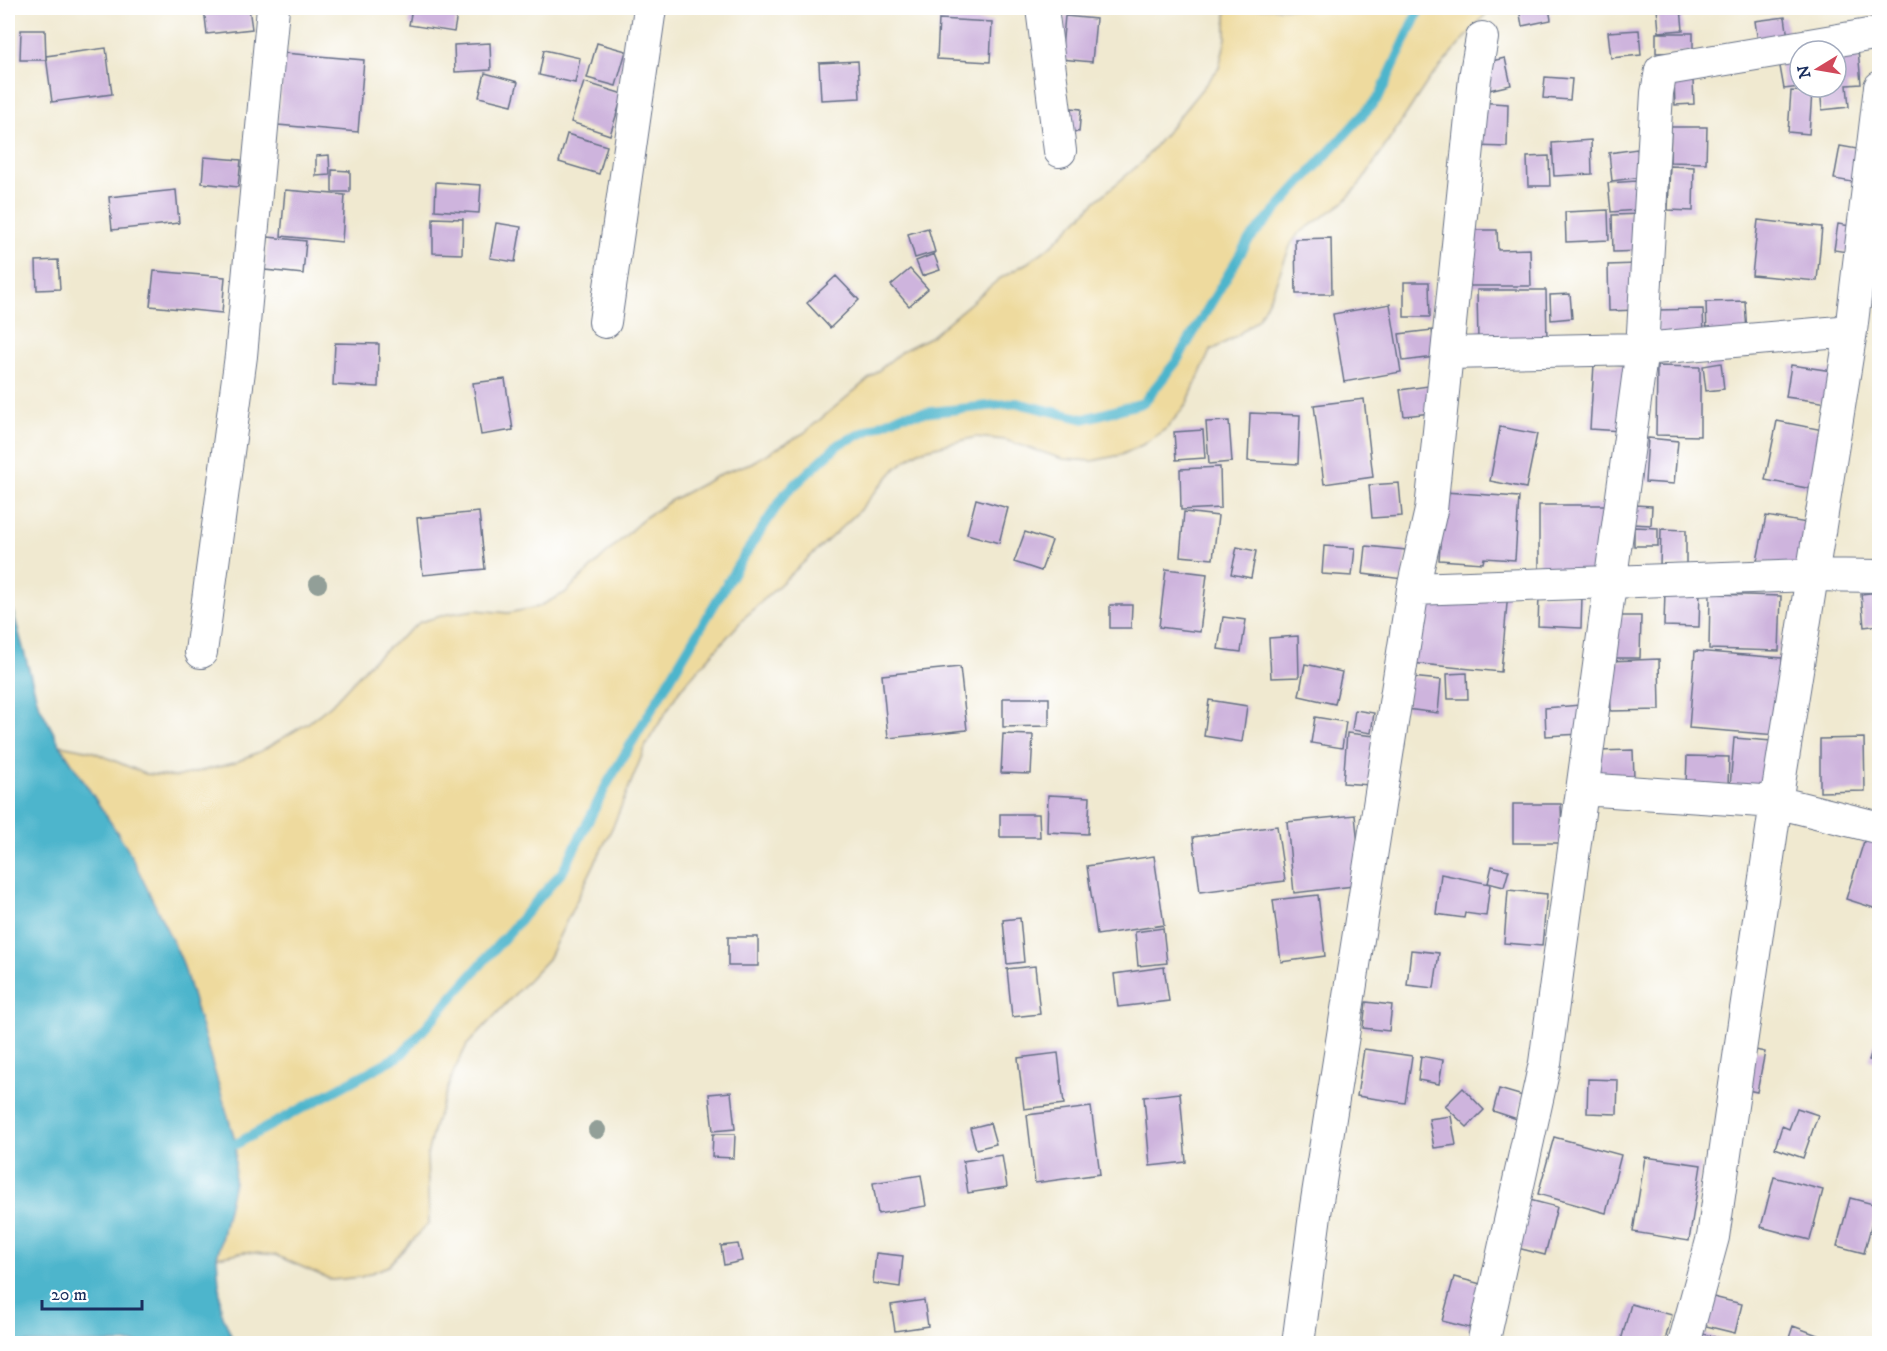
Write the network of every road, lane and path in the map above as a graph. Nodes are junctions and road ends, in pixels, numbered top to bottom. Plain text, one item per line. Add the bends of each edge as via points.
1 (273, 8) edge
2 (650, 8) edge
3 (1042, 8) edge
4 (1880, 33) edge
5 (1482, 38) dead end
6 (1880, 87) edge
7 (1060, 151) dead end
8 (605, 321) dead end
9 (1851, 331) junction
10 (1642, 349) junction
11 (1447, 353) junction
12 (1810, 575) junction
13 (1880, 576) edge
14 (1608, 583) junction
15 (1413, 589) junction
16 (201, 652) dead end
17 (1582, 789) junction
18 (1776, 802) junction
19 (1880, 828) edge
20 (1298, 1344) edge
21 (1483, 1344) edge
22 (1684, 1344) edge

1 - 16 street via 241,356
2 - 8 street
3 - 7 street
4 - 10 street via 1661,70
5 - 11 street
6 - 9 street
9 - 10 street
9 - 12 street
10 - 11 street
10 - 14 street
11 - 15 street via 1431,510
12 - 13 street
12 - 14 street
12 - 18 street
14 - 15 street
14 - 17 street
15 - 20 street
17 - 18 street
17 - 21 street via 1545,1063
18 - 19 street
18 - 22 street via 1713,1237

